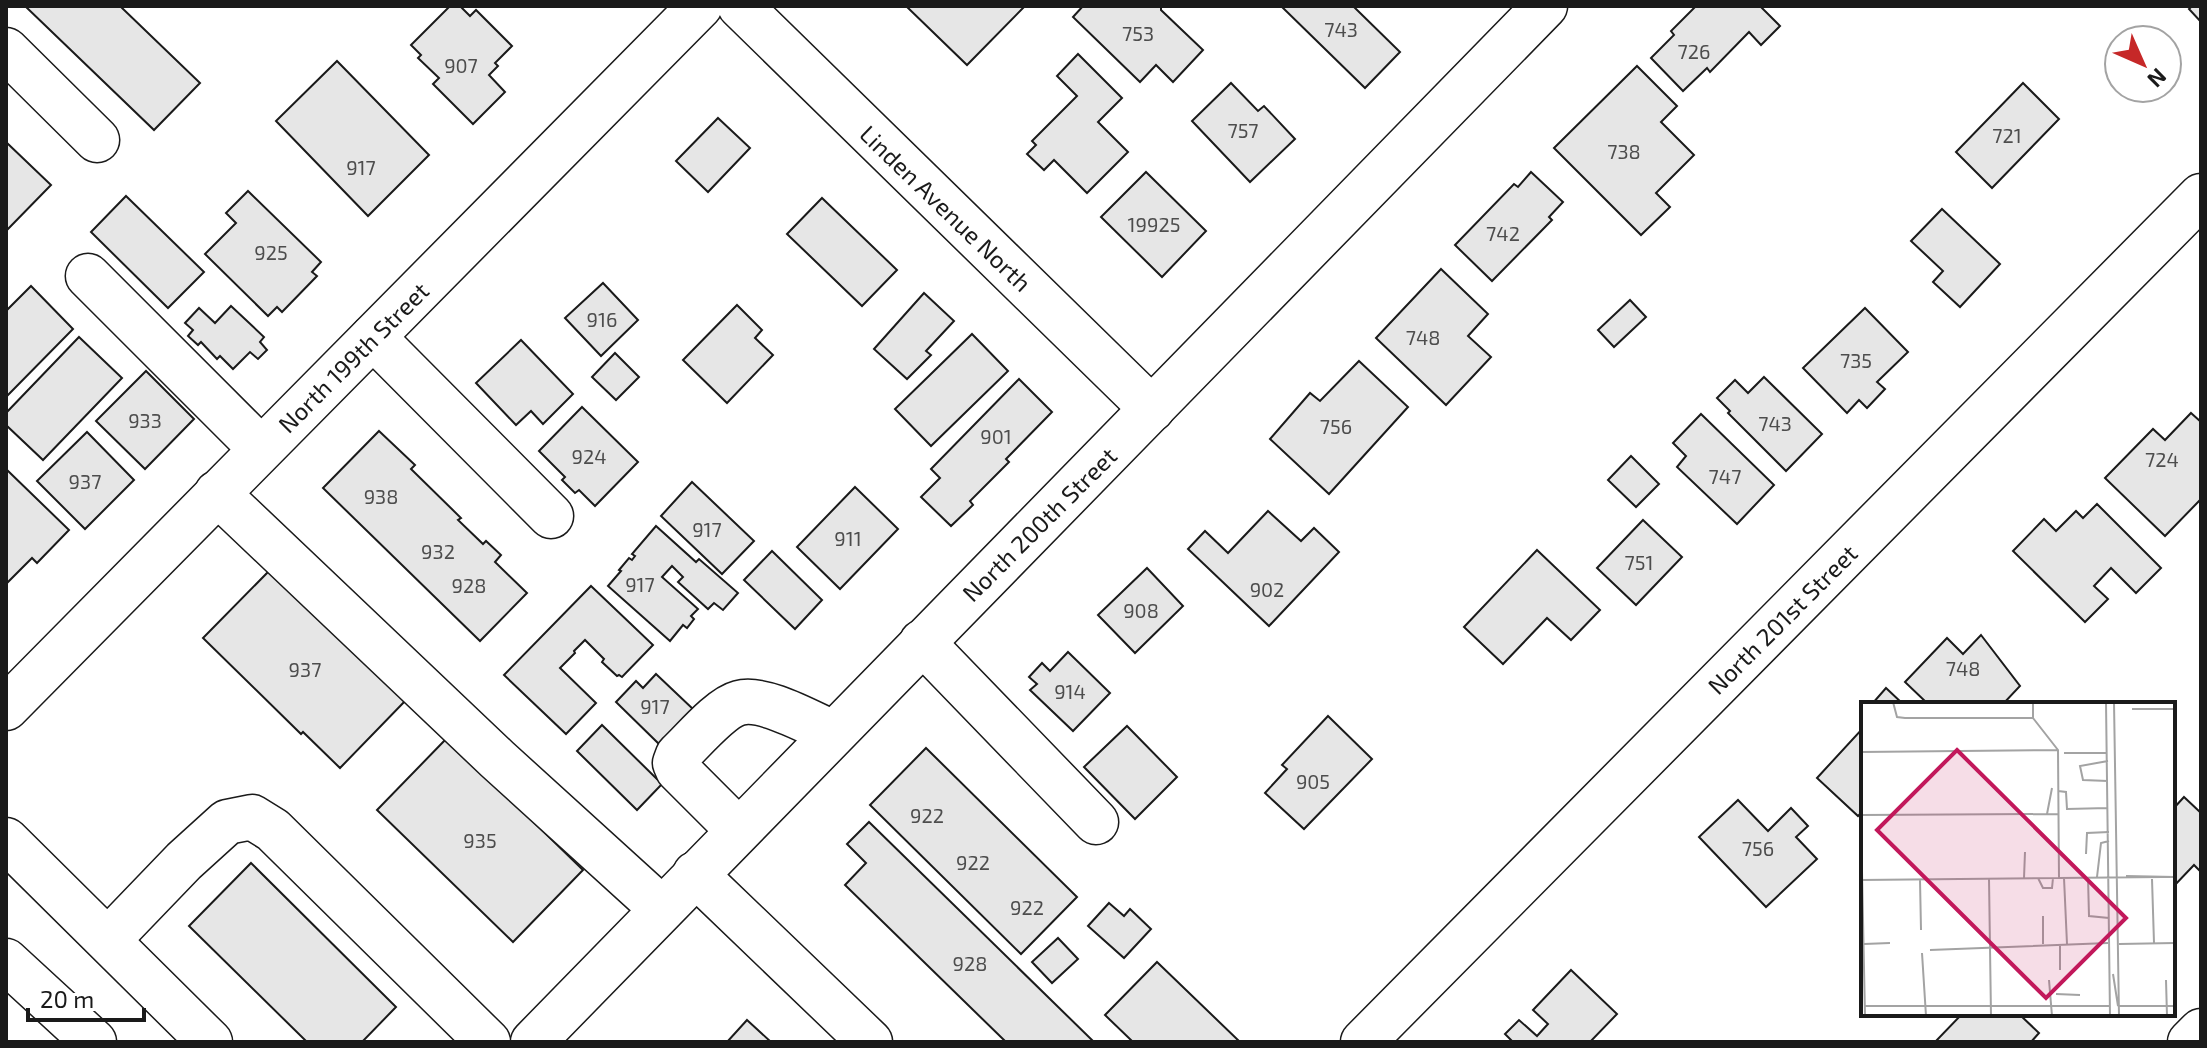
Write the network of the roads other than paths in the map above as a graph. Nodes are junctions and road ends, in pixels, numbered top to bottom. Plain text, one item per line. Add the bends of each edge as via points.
1 (700, 6) edge
2 (740, 6) edge
3 (1545, 6) edge
4 (6, 50) edge
5 (97, 140) dead end
6 (2201, 196) edge
7 (88, 276) dead end
8 (373, 337) junction
9 (1152, 409) junction
10 (261, 449) junction
11 (217, 493) junction
12 (551, 516) dead end
13 (922, 642) junction
14 (6, 708) edge
15 (833, 733) junction
16 (1096, 822) dead end
17 (738, 830) junction
18 (6, 840) edge
19 (695, 874) junction
20 (662, 909) junction
21 (108, 940) junction
22 (6, 961) edge
23 (2201, 1031) edge
24 (94, 1042) edge
25 (210, 1042) edge
26 (488, 1042) edge
27 (533, 1042) edge
28 (870, 1042) edge
29 (1363, 1042) edge
30 (2190, 1042) edge

1 - 8 main road, North 199th Street
2 - 9 main road, Linden Avenue North
3 - 9 main road, North 200th Street
4 - 5 main road
6 - 29 main road, North 201st Street
7 - 10 main road
8 - 10 main road, North 199th Street
8 - 12 main road
9 - 13 main road, North 200th Street
10 - 11 main road, North 199th Street
11 - 14 main road, North 199th Street
11 - 20 main road
13 - 15 main road, North 200th Street
13 - 16 main road
15 - 17 main road, North 200th Street
15 - 17 main road via 770,706 739,703 678,755 678,770
17 - 19 main road, North 200th Street
18 - 21 main road
19 - 20 main road, North 200th Street
19 - 28 main road
20 - 27 main road, North 200th Street
21 - 25 main road
21 - 26 main road via 227,822 252,817 273,830
22 - 24 main road
23 - 30 main road

